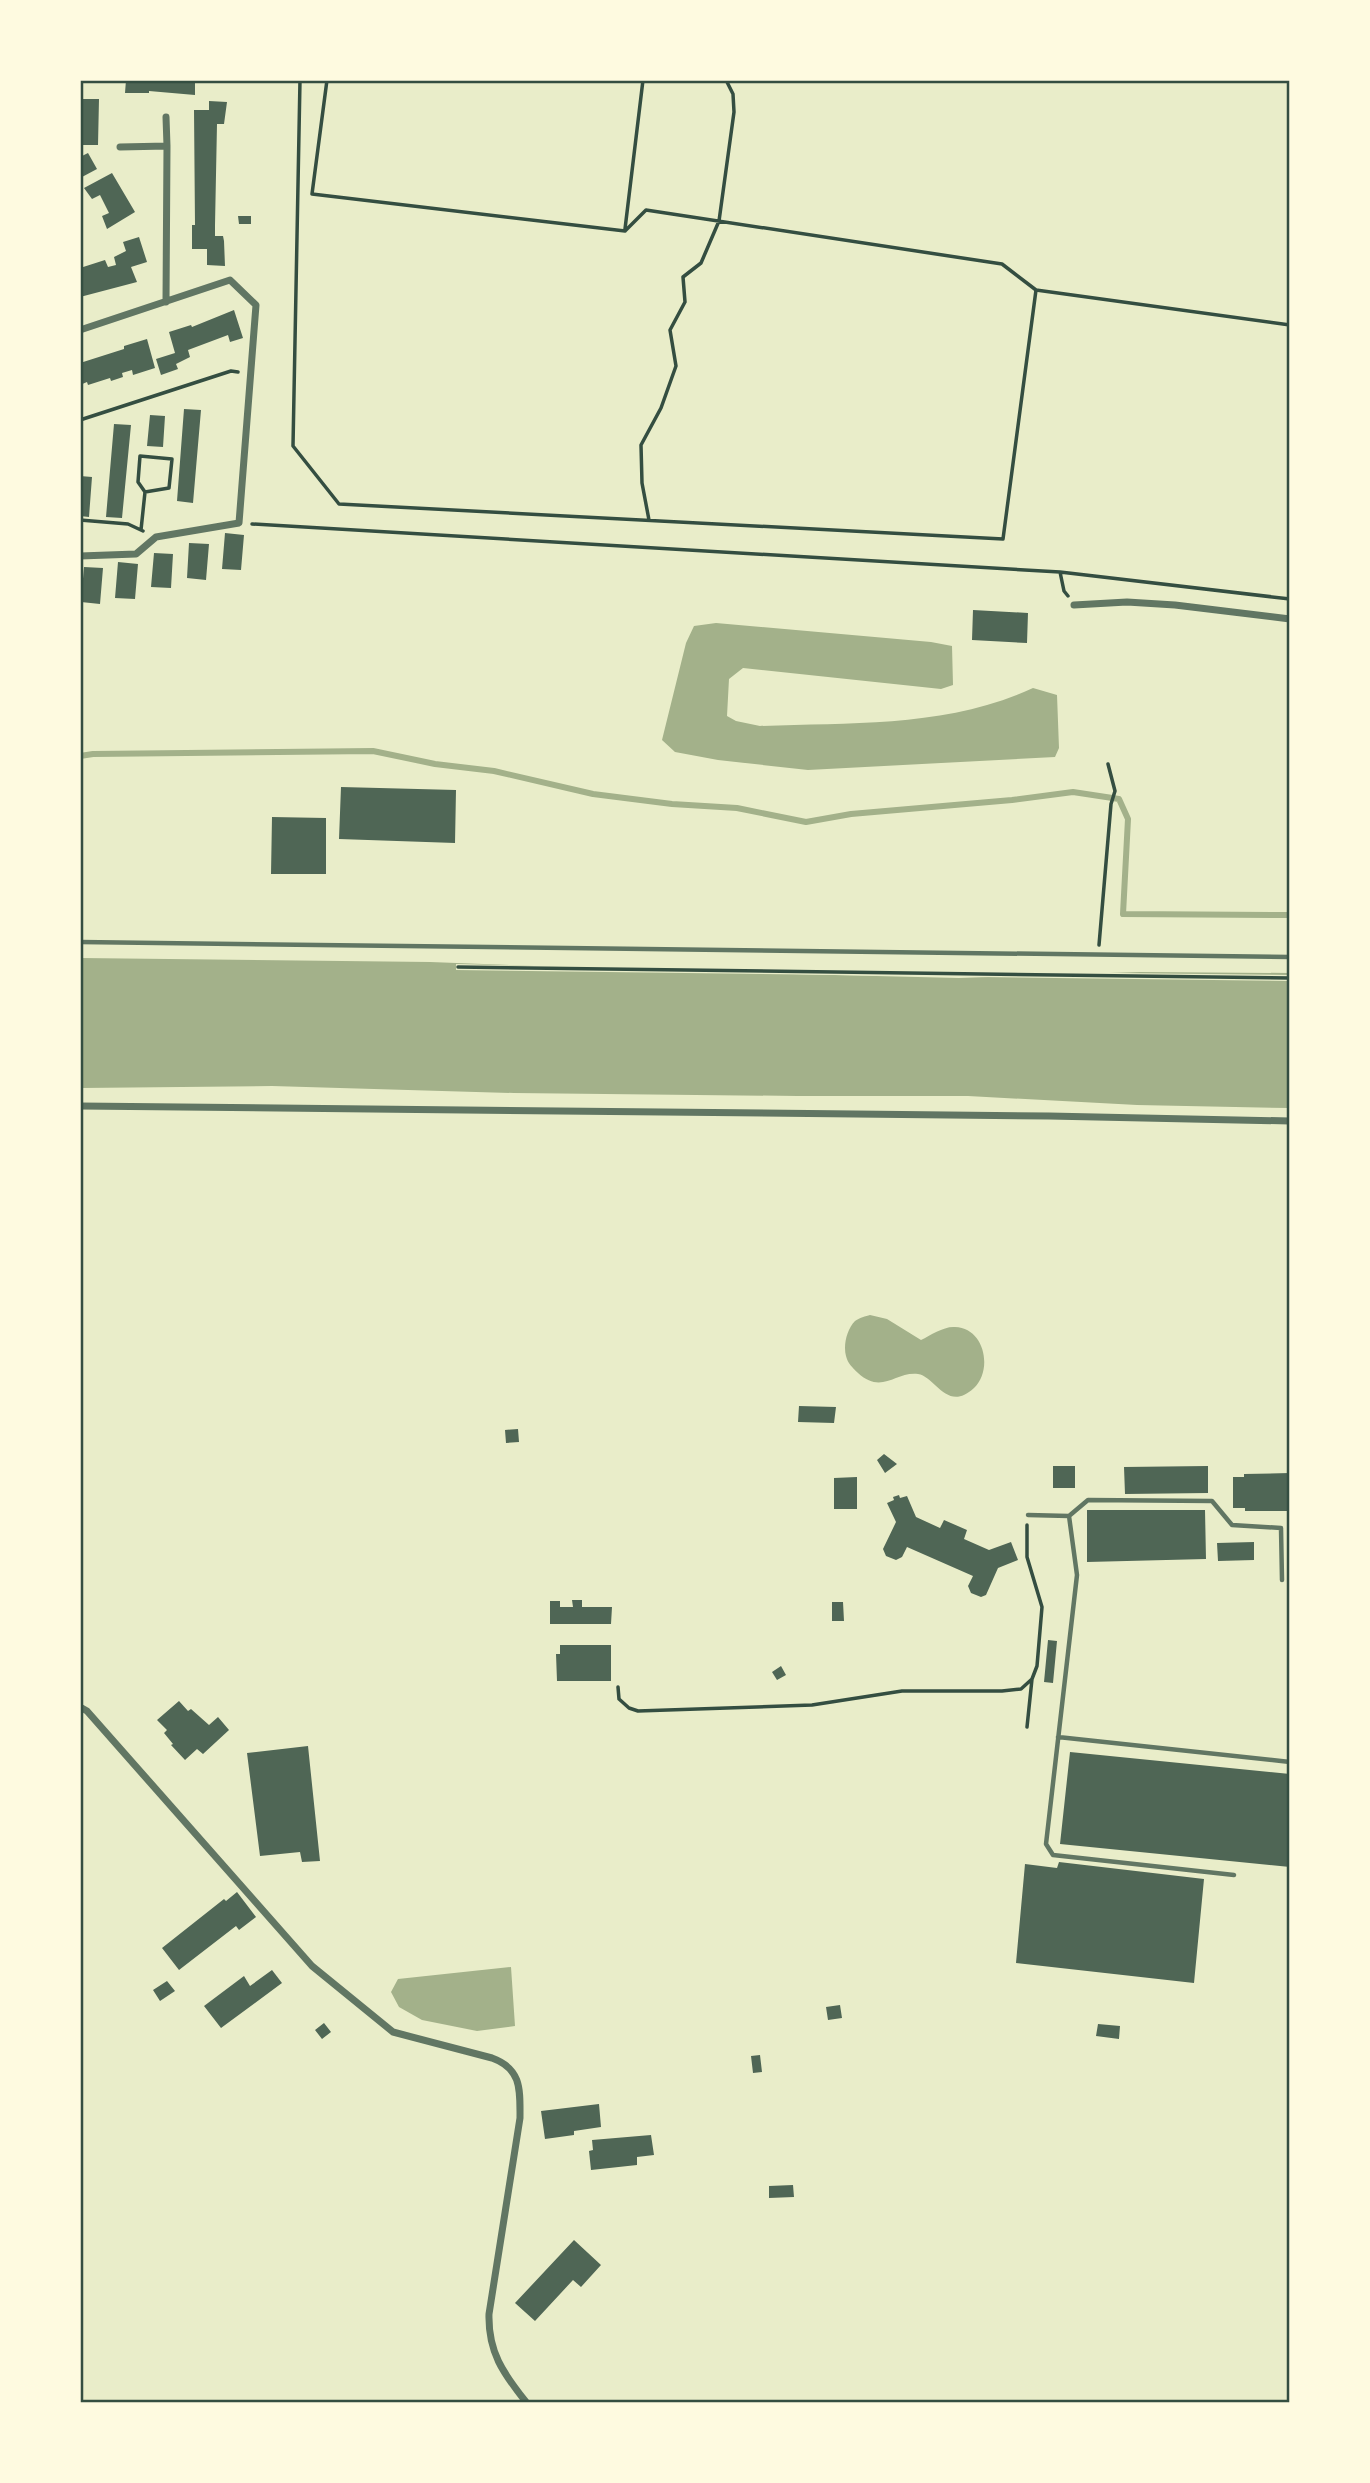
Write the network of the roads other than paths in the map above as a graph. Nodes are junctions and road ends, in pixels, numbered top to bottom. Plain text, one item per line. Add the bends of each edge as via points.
1 (166, 117) dead end
2 (167, 146) junction
3 (120, 147) dead end
4 (166, 302) junction
5 (80, 330) edge
6 (80, 556) edge
7 (1074, 605) road end
8 (1290, 620) edge
9 (80, 942) edge
10 (1290, 957) edge
11 (80, 1105) edge
12 (1290, 1121) edge
13 (1028, 1515) road end
14 (1069, 1516) junction
15 (1282, 1580) dead end
16 (80, 1707) edge
17 (1058, 1737) junction
18 (1290, 1762) edge
19 (1234, 1875) dead end
20 (526, 2403) edge

1 - 2 street
2 - 3 street
2 - 4 street
4 - 5 street
4 - 6 street via 230,280 256,305 239,523 156,537 136,554
7 - 8 street via 1175,605
9 - 10 lane
11 - 12 street
13 - 14 lane
14 - 15 lane via 1088,1500 1212,1501 1233,1525 1281,1528
14 - 17 lane via 1077,1575
16 - 20 street via 312,1966 358,2006 393,2032 506,2063 515,2075 520,2118 489,2334 503,2372
17 - 18 lane
17 - 19 lane via 1046,1844 1053,1855

